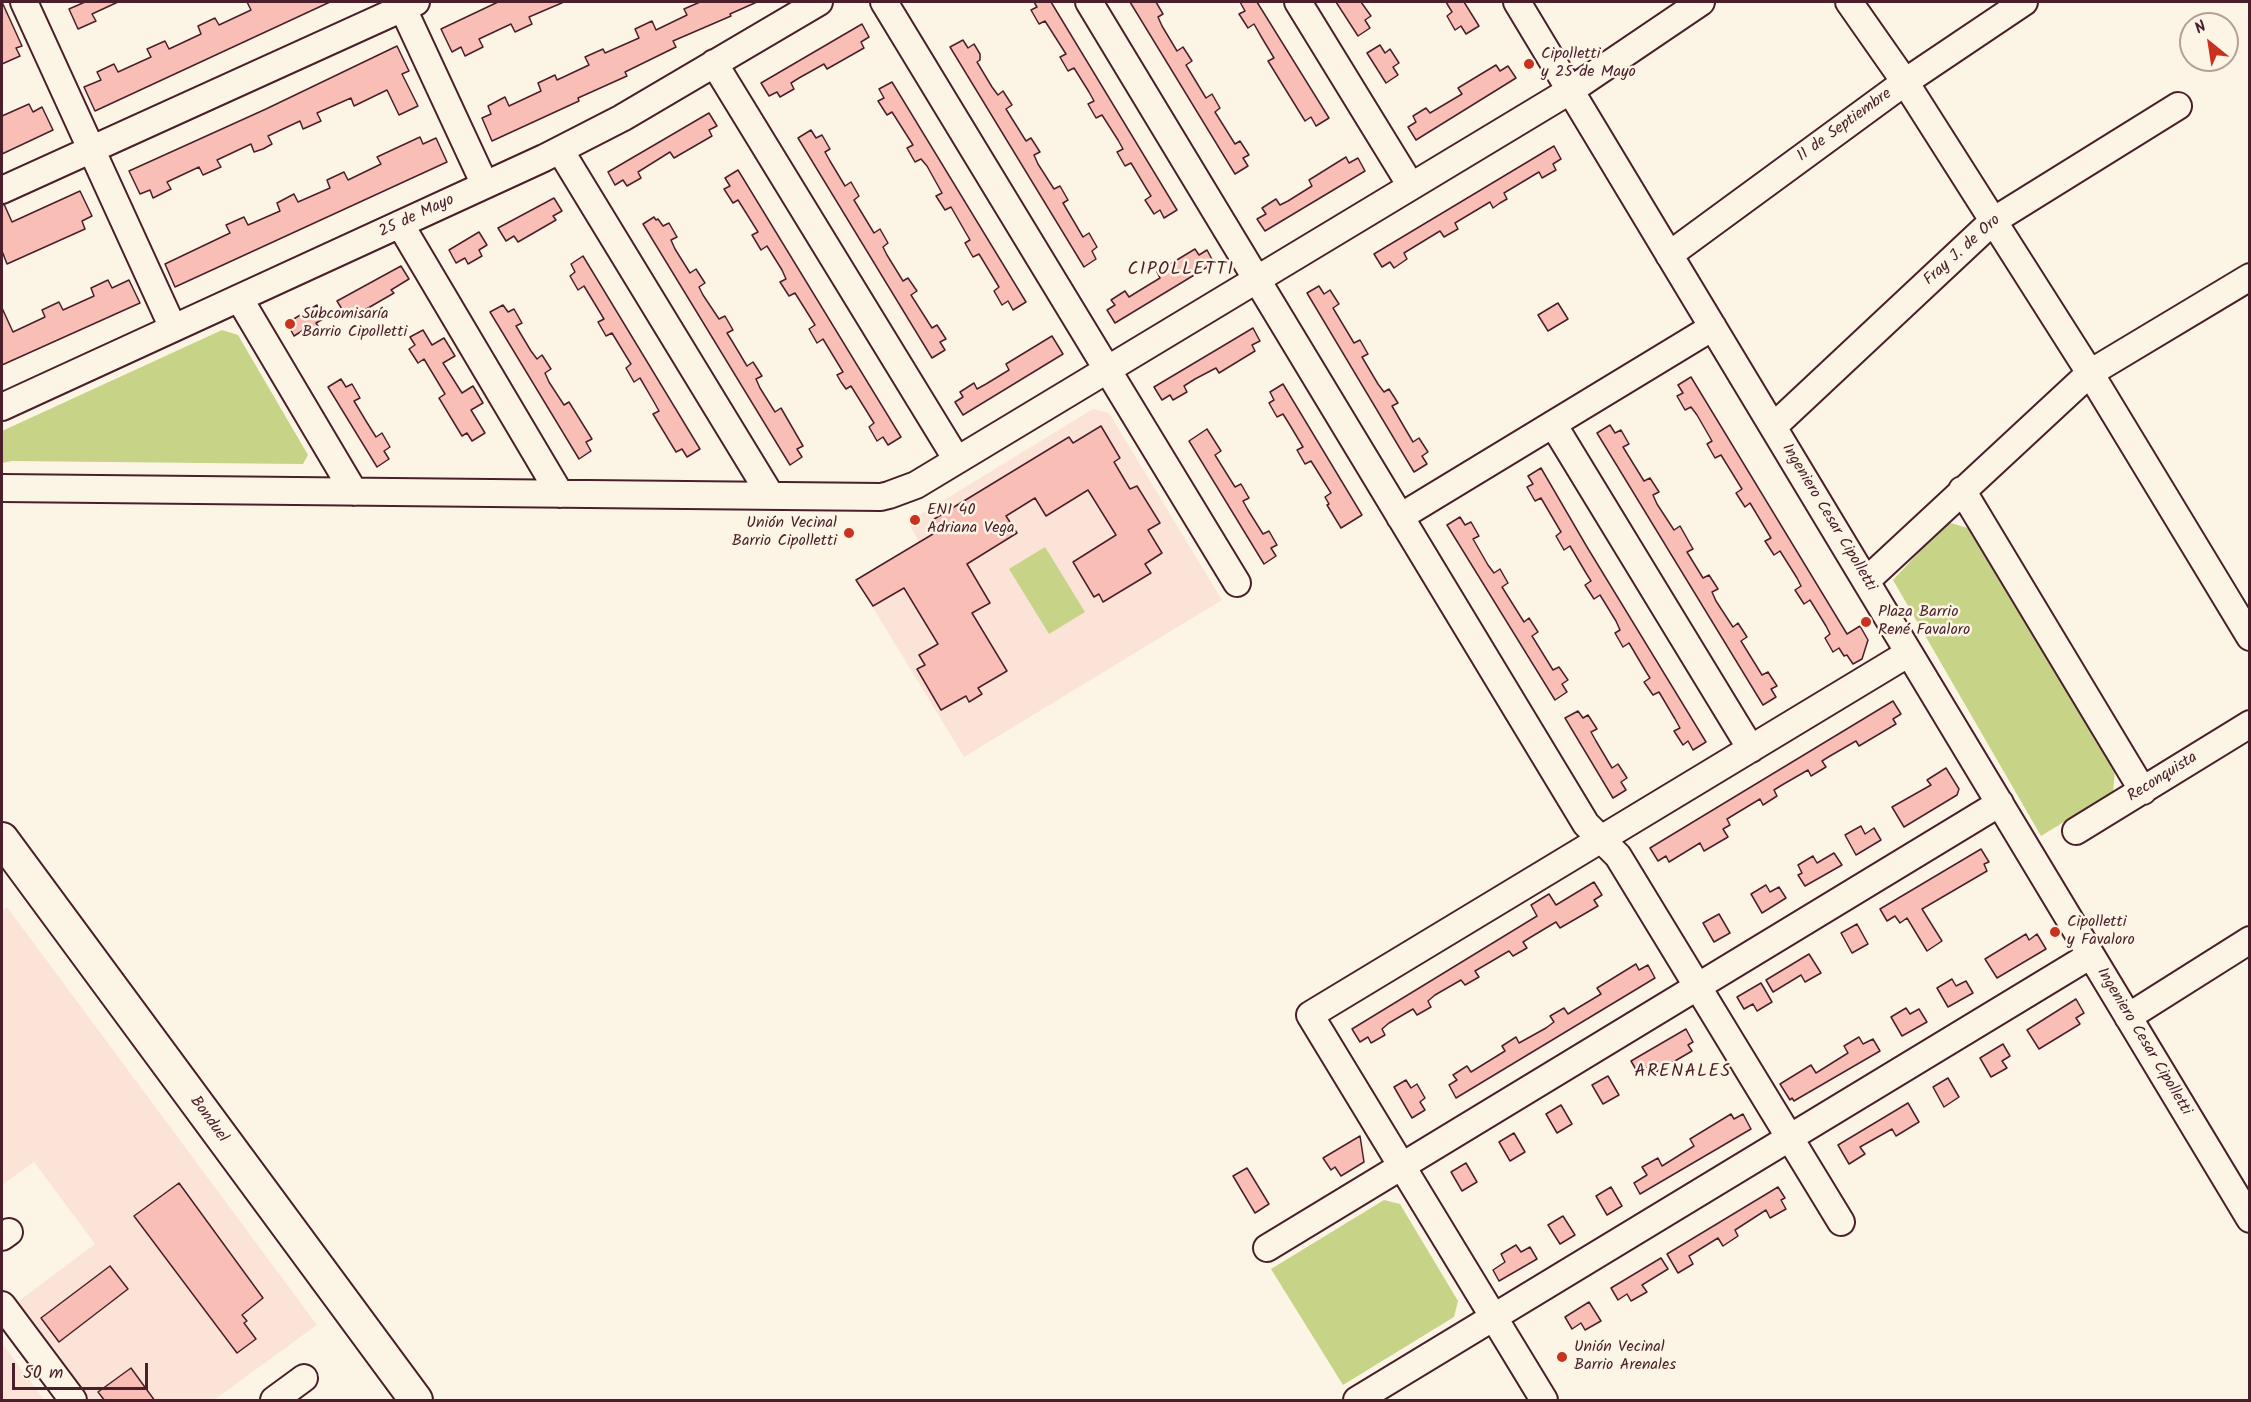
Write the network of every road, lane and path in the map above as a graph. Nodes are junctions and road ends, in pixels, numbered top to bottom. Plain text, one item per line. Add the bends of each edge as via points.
1 (24, 2) edge
2 (884, 2) edge
3 (1089, 2) edge
4 (1298, 2) edge
5 (1517, 2) edge
6 (1701, 2) edge
7 (1849, 2) edge
8 (2024, 2) edge
9 (406, 3) edge
10 (812, 3) edge
11 (714, 63) junction
12 (1905, 82) junction
13 (1571, 90) junction
14 (2178, 106) dead end
15 (91, 149) junction
16 (560, 150) junction
17 (485, 185) junction
18 (1411, 186) junction
19 (2, 190) edge
20 (1993, 221) junction
21 (400, 224) junction
22 (1670, 255) junction
23 (1257, 279) junction
24 (2247, 285) edge
25 (239, 298) junction
26 (1713, 327) junction
27 (173, 328) junction
28 (1108, 369) junction
29 (2090, 373) junction
30 (2, 407) edge
31 (1553, 424) junction
32 (1773, 427) junction
33 (957, 460) junction
34 (2, 488) edge
35 (1962, 490) junction
36 (354, 492) junction
37 (560, 494) junction
38 (771, 496) junction
39 (1400, 517) junction
40 (1866, 581) junction
41 (1238, 583) dead end
42 (2250, 637) edge
43 (1910, 653) junction
44 (2250, 724) edge
45 (1751, 749) junction
46 (2143, 791) junction
47 (2000, 803) junction
48 (2076, 831) dead end
49 (2, 839) edge
50 (1602, 840) junction
51 (2250, 940) edge
52 (2091, 955) junction
53 (1698, 986) junction
54 (2128, 1017) junction
55 (1790, 1138) junction
56 (1402, 1166) junction
57 (2250, 1219) edge
58 (1841, 1222) dead end
59 (1267, 1248) dead end
60 (2, 1305) edge
61 (1494, 1317) junction
62 (304, 1378) dead end
63 (73, 1401) edge
64 (274, 1401) edge
65 (416, 1401) edge
66 (1357, 1401) edge
67 (1544, 1401) edge

1 - 15 street
2 - 28 street
3 - 23 street
4 - 18 street
5 - 13 street, Ingeniero Cesar Cipolletti
6 - 13 street
7 - 12 street
8 - 12 street, 11 de Septiembre
9 - 15 street
9 - 17 street
10 - 11 street, 25 de Mayo
11 - 16 street, 25 de Mayo
11 - 33 street
12 - 20 street
12 - 22 street, 11 de Septiembre
13 - 18 street
13 - 22 street, Ingeniero Cesar Cipolletti
14 - 20 street, Fray J. de Oro
15 - 19 street
15 - 27 street
16 - 17 street, 25 de Mayo
16 - 38 street
17 - 21 street, 25 de Mayo
18 - 23 street
20 - 29 street
20 - 32 street, Fray J. de Oro
21 - 25 street, 25 de Mayo
21 - 37 street
22 - 26 street, Ingeniero Cesar Cipolletti
23 - 28 street
23 - 39 street
24 - 29 street
25 - 27 street, 25 de Mayo
25 - 36 street
26 - 31 street
26 - 32 street, Ingeniero Cesar Cipolletti
27 - 30 street, 25 de Mayo
28 - 33 street
28 - 41 street
29 - 35 street
29 - 42 street
31 - 39 street
31 - 45 street
32 - 40 street, Ingeniero Cesar Cipolletti
33 - 38 street via 908,489 883,497
34 - 36 street
35 - 40 street
35 - 46 street
36 - 37 street
37 - 38 street
39 - 50 street via 1586,824
40 - 43 street, Ingeniero Cesar Cipolletti
43 - 45 street
43 - 47 street, Ingeniero Cesar Cipolletti
44 - 46 street, Reconquista
45 - 50 street
46 - 48 street, Reconquista
47 - 52 street, Ingeniero Cesar Cipolletti
47 - 53 street
49 - 65 main road, Bonduel
50 - 53 street via 1618,856
50 - 56 street via 1310,1015
51 - 54 street
52 - 54 street, Ingeniero Cesar Cipolletti
52 - 55 street
53 - 55 street
53 - 56 street
54 - 57 street, Ingeniero Cesar Cipolletti
55 - 58 street
55 - 61 street
56 - 59 street
56 - 61 street
60 - 63 street
61 - 66 street
61 - 67 street
62 - 64 street

